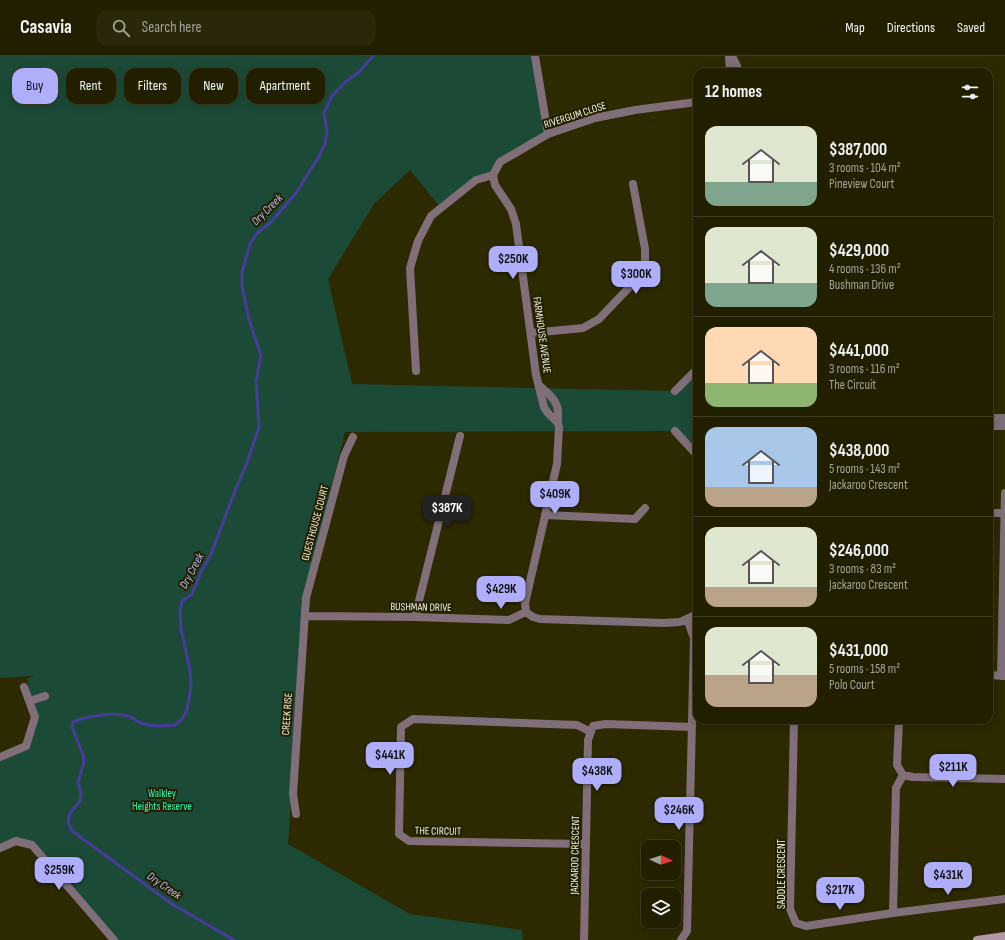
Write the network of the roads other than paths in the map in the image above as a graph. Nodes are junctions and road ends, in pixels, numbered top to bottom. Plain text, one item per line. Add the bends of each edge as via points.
1 (535, 56) edge
2 (731, 56) edge
3 (730, 68) edge
4 (737, 68) edge
5 (693, 103) edge
6 (548, 134) junction
7 (493, 175) junction
8 (633, 184) dead end
9 (530, 333) junction
10 (416, 371) dead end
11 (693, 374) edge
12 (539, 384) junction
13 (675, 391) dead end
14 (993, 418) edge
15 (1005, 418) edge
16 (557, 422) junction
17 (993, 426) edge
18 (1005, 426) edge
19 (675, 431) dead end
20 (460, 436) dead end
21 (353, 437) dead end
22 (693, 451) edge
23 (1005, 493) edge
24 (645, 508) dead end
25 (993, 513) edge
26 (1004, 513) edge
27 (545, 515) junction
28 (526, 612) junction
29 (305, 616) junction
30 (693, 616) edge
31 (415, 617) junction
32 (687, 619) junction
33 (693, 635) edge
34 (1003, 676) edge
35 (693, 682) edge
36 (24, 687) dead end
37 (45, 696) dead end
38 (30, 702) junction
39 (794, 724) edge
40 (898, 724) edge
41 (692, 727) junction
42 (591, 732) junction
43 (0, 757) edge
44 (903, 775) junction
45 (1005, 780) edge
46 (296, 814) dead end
47 (586, 844) junction
48 (0, 848) edge
49 (1005, 899) edge
50 (893, 913) junction
51 (1005, 936) edge
52 (114, 940) edge
53 (584, 940) edge
54 (681, 940) edge
55 (977, 940) edge

1 - 6 street
2 - 3 street
2 - 4 street
5 - 6 street, RIVERGUM CLOSE via 596,118
6 - 7 street, RIVERGUM CLOSE via 500,162
7 - 9 street, FARMHOUSE AVENUE via 495,185 511,209 516,224
7 - 10 street via 476,180 431,216 418,241 410,268
8 - 9 street via 645,249 645,263 640,277 599,319 583,328
9 - 12 street, FARMHOUSE AVENUE
11 - 13 street
12 - 16 street, FARMHOUSE AVENUE via 546,411
12 - 16 street, FARMHOUSE AVENUE via 555,401
14 - 15 street
16 - 27 street, FARMHOUSE AVENUE via 557,464
17 - 18 street
19 - 22 street
20 - 31 street
21 - 29 street, GUESTHOUSE COURT via 344,456 306,598
23 - 26 street
24 - 27 street via 635,519
25 - 26 street
26 - 34 street
27 - 28 street, FARMHOUSE AVENUE via 525,603
28 - 31 street, BUSHMAN DRIVE via 509,620
28 - 32 street via 540,619 664,623
29 - 31 street, BUSHMAN DRIVE
29 - 46 street, CREEK RISE via 292,794
30 - 32 street
32 - 33 street
35 - 41 street
36 - 38 street
37 - 38 street
38 - 43 street via 35,717 26,746
39 - 50 street, SADDLE CRESCENT via 790,909 796,923 806,926
40 - 44 street via 897,765
41 - 42 street via 606,724 593,726
41 - 54 street via 687,931
42 - 47 street, JACKAROO CRESCENT via 588,740
42 - 47 street, THE CIRCUIT via 577,725 413,719 401,727 399,834 408,841
44 - 45 street
44 - 50 street via 896,788
47 - 53 street, JACKAROO CRESCENT
48 - 52 street via 16,841 32,845
49 - 50 street
51 - 55 main road

